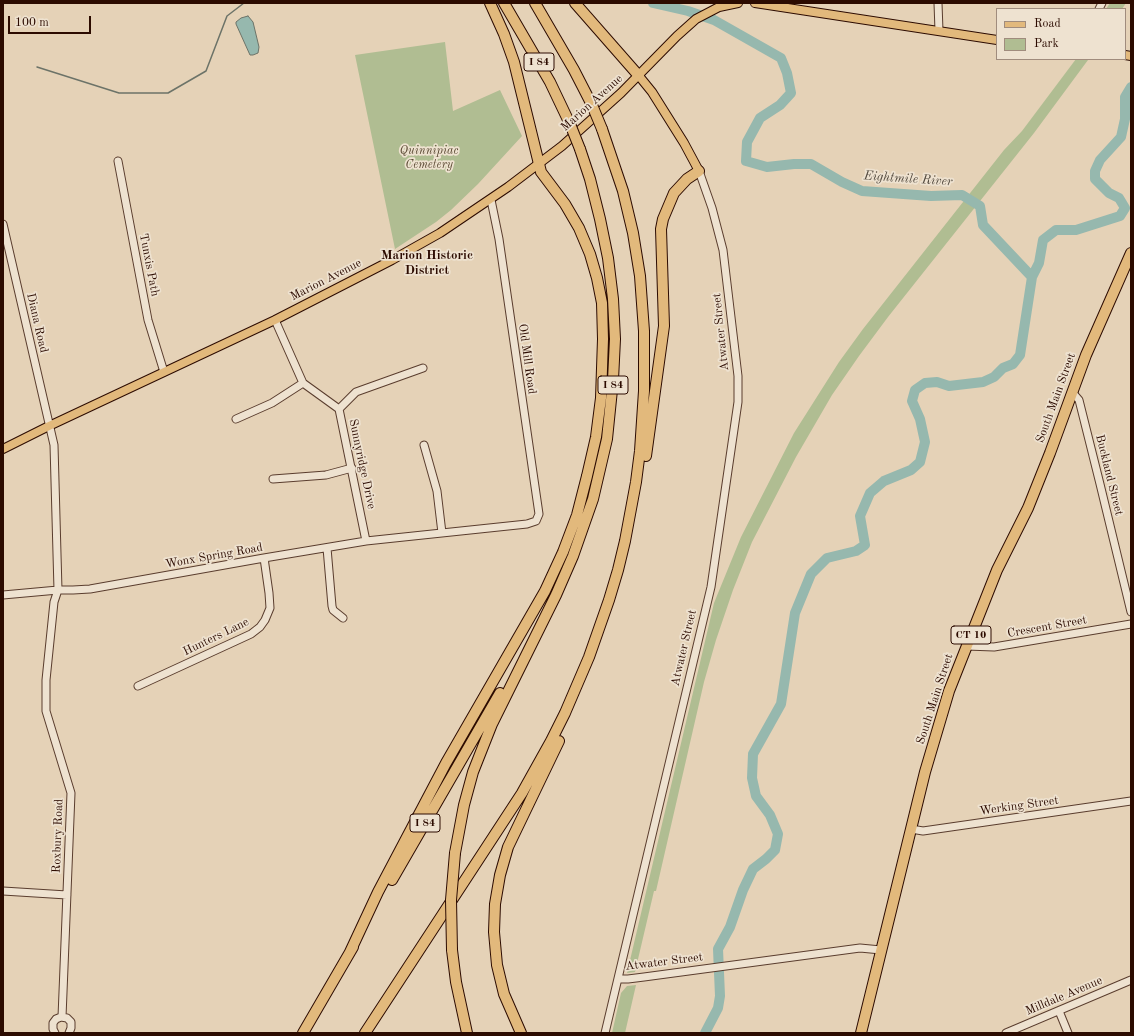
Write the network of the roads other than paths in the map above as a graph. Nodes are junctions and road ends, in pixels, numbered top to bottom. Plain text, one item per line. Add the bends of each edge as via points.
1 (490, 3) edge
2 (504, 3) edge
3 (535, 3) edge
4 (575, 3) edge
5 (738, 3) edge
6 (756, 3) edge
7 (938, 3) edge
8 (718, 5) edge
9 (939, 31) junction
10 (996, 40) edge
11 (639, 76) junction
12 (118, 161) dead end
13 (539, 165) junction
14 (699, 171) junction
15 (491, 200) junction
16 (3, 224) edge
17 (1131, 254) edge
18 (275, 320) junction
19 (424, 368) dead end
20 (164, 372) junction
21 (303, 383) junction
22 (1072, 392) junction
23 (339, 409) junction
24 (236, 419) dead end
25 (49, 426) junction
26 (424, 445) dead end
27 (3, 449) edge
28 (352, 468) junction
29 (273, 479) dead end
30 (536, 521) joint
31 (442, 533) junction
32 (625, 541) junction
33 (366, 542) junction
34 (327, 548) junction
35 (264, 558) junction
36 (58, 590) junction
37 (3, 595) edge
38 (1131, 612) edge
39 (546, 613) junction
40 (343, 618) dead end
41 (1131, 624) edge
42 (966, 646) junction
43 (589, 657) junction
44 (138, 686) dead end
45 (1131, 801) edge
46 (911, 829) junction
47 (3, 891) edge
48 (68, 895) junction
49 (881, 950) junction
50 (350, 952) junction
51 (404, 973) junction
52 (619, 979) junction
53 (1131, 980) edge
54 (1059, 1011) junction
55 (62, 1017) junction
56 (55, 1033) edge
57 (69, 1033) edge
58 (303, 1033) edge
59 (365, 1033) edge
60 (369, 1033) edge
61 (467, 1033) edge
62 (521, 1033) edge
63 (605, 1033) edge
64 (861, 1033) edge
65 (1006, 1033) edge
66 (1068, 1033) edge

1 - 13 highway via 514,62
2 - 39 highway, I 84, bridge via 550,82 580,149 600,219 611,278 615,339 612,400 603,460 587,519 565,575
3 - 32 highway, I 84, bridge via 592,105 620,184 633,233 644,323 644,391 636,482
4 - 11 highway
5 - 8 main road, Marion Avenue
6 - 9 main road
7 - 9 street
8 - 11 main road, Marion Avenue via 697,18
9 - 10 main road
11 - 13 main road, Marion Avenue
11 - 14 main road, Atwater Street via 652,92
12 - 20 street, Tunxis Path via 148,320
13 - 15 main road, Marion Avenue
13 - 50 highway via 579,228 590,254 600,291 604,339 601,398 587,476 572,527 546,591 446,763
14 - 32 highway via 686,179 674,193 663,219 664,326 643,475
14 - 52 street, Atwater Street via 723,250 738,376 738,402 711,587
15 - 18 main road, Marion Avenue via 418,246
15 - 30 street, Old Mill Road via 499,239 538,514
16 - 25 street, Diana Road
17 - 22 highway, South Main Street / CT 10
18 - 20 main road, Marion Avenue
18 - 21 street
19 - 23 street via 356,392
20 - 25 main road, Marion Avenue
21 - 23 street, Sunnyridge Drive
21 - 24 street via 272,403
22 - 38 street, Buckland Street via 1079,400
22 - 42 highway, South Main Street / CT 10 via 1028,508 997,570
23 - 28 street, Sunnyridge Drive
25 - 27 main road, Marion Avenue
25 - 36 street via 54,445
26 - 31 street via 436,491
28 - 29 street via 326,475
28 - 33 street, Sunnyridge Drive
30 - 31 street, Wonx Spring Road
31 - 33 street, Wonx Spring Road
32 - 43 highway, I 84 via 609,600
33 - 34 street, Wonx Spring Road
34 - 35 street, Wonx Spring Road
34 - 40 street via 332,606
35 - 36 street, Wonx Spring Road via 90,589
35 - 44 street, Hunters Lane via 270,608 260,627 251,634
36 - 37 street, Wonx Spring Road
36 - 48 street, Roxbury Road via 54,602 46,680 46,711 71,793
39 - 50 highway, I 84
39 - 61 highway, bridge via 499,709 479,756 464,805 455,853 451,900 452,950
41 - 42 street, Crescent Street via 994,647
42 - 46 highway, South Main Street / CT 10 via 936,734
43 - 51 highway, I 84 via 552,741 526,786
43 - 62 highway via 572,712 508,847 497,889 494,932 497,965 507,1001
45 - 46 street, Werking Street via 923,831
46 - 49 highway, South Main Street / CT 10
47 - 48 street
48 - 55 street, Roxbury Road
49 - 52 street, Atwater Street via 860,948
49 - 64 highway, South Main Street / CT 10
50 - 58 highway, I 84
51 - 59 highway, I 84
51 - 60 highway
52 - 63 street
53 - 54 street, Milldale Avenue
54 - 65 street, Milldale Avenue
54 - 66 street
55 - 56 street, Roxbury Road via 56,1018 53,1022 52,1028
55 - 57 street via 71,1023

